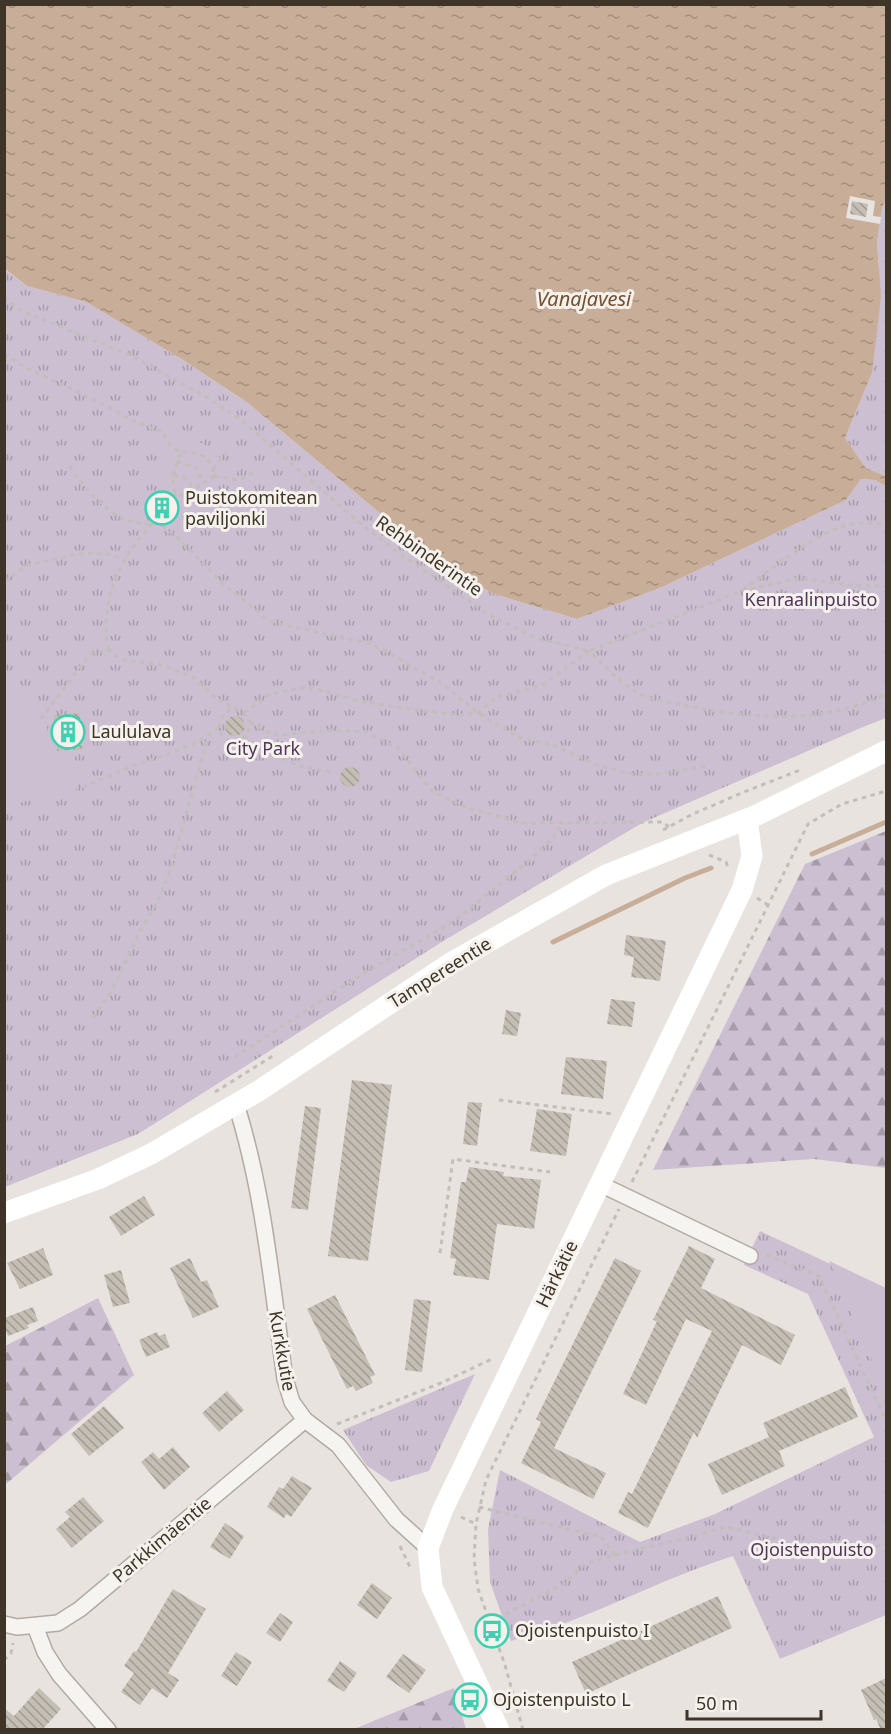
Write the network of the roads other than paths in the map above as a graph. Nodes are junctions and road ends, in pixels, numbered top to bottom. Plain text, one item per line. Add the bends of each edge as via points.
1 (886, 751) edge
2 (747, 819) junction
3 (236, 1104) junction
4 (600, 1184) junction
5 (4, 1213) edge
6 (750, 1256) road end
7 (305, 1420) junction
8 (428, 1548) junction
9 (4, 1624) edge
10 (35, 1626) junction
11 (108, 1730) edge
12 (499, 1730) edge

1 - 2 main road, Tampereentie
2 - 3 main road, Tampereentie via 606,875 449,964
2 - 4 main road, Härkätie via 752,856 742,890
3 - 5 main road, Tampereentie via 152,1154 98,1179
3 - 7 street, Kurkkutie via 248,1139 285,1379 292,1402
4 - 6 street
4 - 8 main road, Härkätie
7 - 8 street, Kurkkutie via 338,1445 396,1519
7 - 10 street, Parkkimäentie via 80,1609 58,1623
8 - 12 main road, Härkätie via 432,1587
9 - 10 street, Parkkimäentie
10 - 11 street via 58,1674

